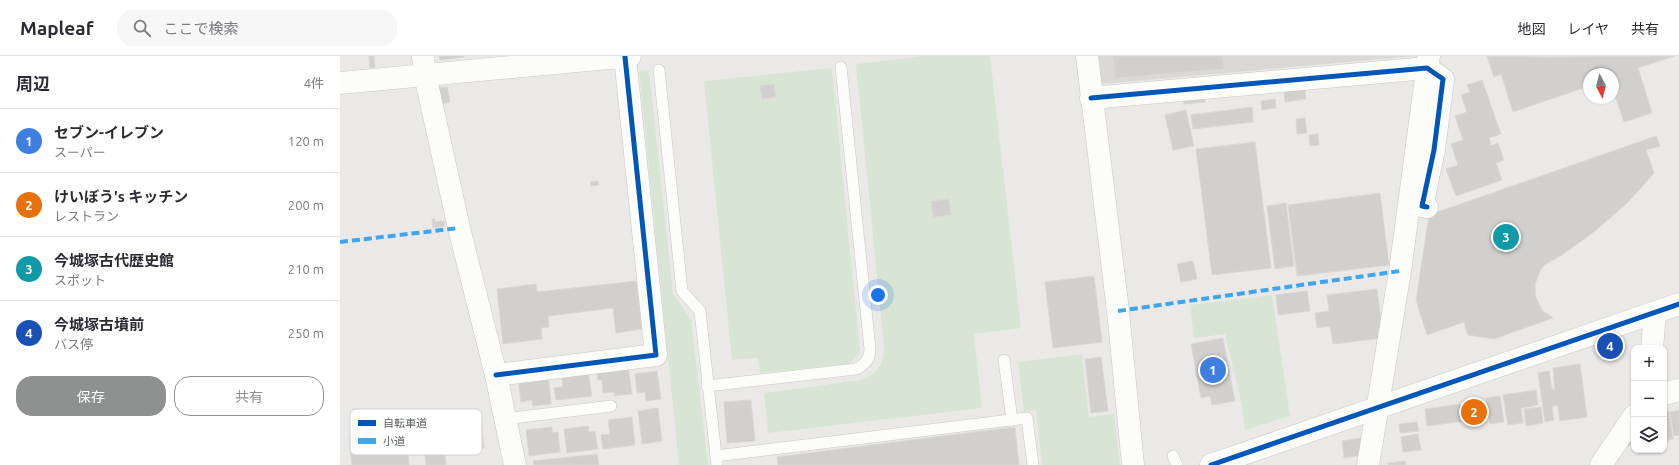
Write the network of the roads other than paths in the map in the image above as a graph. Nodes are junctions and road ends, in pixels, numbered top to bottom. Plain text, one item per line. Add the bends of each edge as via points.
1 (625, 56) edge
2 (630, 56) edge
3 (1087, 56) edge
4 (1428, 62) edge
5 (424, 66) edge
6 (841, 67) dead end
7 (659, 70) dead end
8 (340, 83) edge
9 (1091, 98) junction
10 (1427, 207) dead end
11 (1679, 304) edge
12 (1655, 312) junction
13 (1652, 345) edge
14 (1004, 360) dead end
15 (496, 375) junction
16 (707, 386) junction
17 (1679, 390) edge
18 (1667, 393) edge
19 (611, 406) dead end
20 (1377, 407) junction
21 (1633, 417) edge
22 (505, 418) junction
23 (1012, 420) junction
24 (716, 461) edge
25 (515, 465) edge
26 (1033, 465) edge
27 (1133, 465) edge
28 (1211, 465) edge
29 (1368, 465) edge
30 (1601, 465) edge

1 - 2 street
1 - 5 street
1 - 15 street via 656,355
3 - 9 street
4 - 9 street
4 - 10 street via 1443,78 1434,150 1422,206
4 - 20 street via 1400,271
5 - 8 street
5 - 15 street via 459,228
6 - 16 lane via 870,349 868,359 856,369
7 - 16 lane via 682,291 700,310
9 - 27 street via 1118,311
11 - 12 street
12 - 13 street
12 - 20 street
14 - 23 lane
15 - 22 street
16 - 24 lane
17 - 18 street
19 - 22 lane
20 - 28 street
20 - 29 street
21 - 30 street
22 - 25 street
23 - 24 lane
23 - 26 lane via 1027,418

